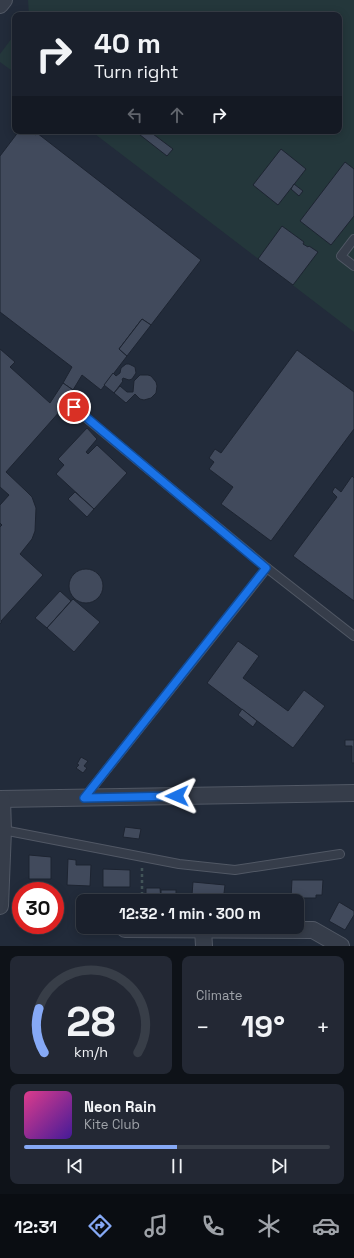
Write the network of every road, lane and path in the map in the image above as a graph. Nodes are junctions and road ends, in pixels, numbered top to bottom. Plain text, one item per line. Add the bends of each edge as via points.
1 (4, 0) edge
2 (0, 5) edge
3 (354, 239) edge
4 (354, 266) edge
5 (74, 407) dead end
6 (266, 568) junction
7 (354, 636) edge
8 (354, 793) edge
9 (84, 798) junction
10 (1, 799) edge
11 (3, 830) junction
12 (340, 854) dead end
13 (142, 857) junction
14 (142, 894) edge
15 (0, 906) edge
16 (304, 930) edge
17 (203, 934) edge
18 (204, 946) edge
19 (341, 946) edge

1 - 2 street
3 - 4 lane via 341,256
5 - 6 lane
6 - 7 lane
6 - 9 lane
8 - 9 street
9 - 10 street
10 - 11 street
11 - 13 lane
11 - 15 street
12 - 13 lane via 235,870
13 - 14 path
16 - 19 street via 314,930
17 - 18 street

